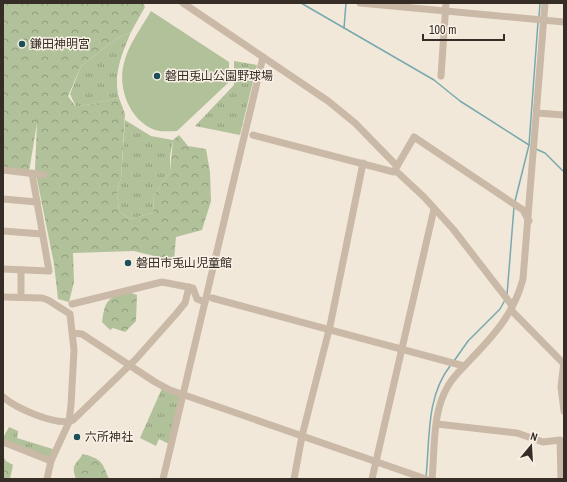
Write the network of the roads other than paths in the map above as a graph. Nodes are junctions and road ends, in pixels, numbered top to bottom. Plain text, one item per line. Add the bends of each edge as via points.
1 (183, 3) edge
2 (360, 3) edge
3 (446, 3) edge
4 (545, 3) edge
5 (445, 11) junction
6 (544, 20) junction
7 (564, 22) edge
8 (263, 57) junction
9 (441, 76) dead end
10 (537, 113) junction
11 (564, 115) edge
12 (253, 135) dead end
13 (363, 163) junction
14 (396, 168) junction
15 (3, 170) edge
16 (32, 173) junction
17 (44, 175) dead end
18 (3, 199) edge
19 (37, 202) junction
20 (434, 209) junction
21 (529, 222) junction
22 (3, 231) edge
23 (42, 234) junction
24 (3, 269) edge
25 (21, 270) junction
26 (189, 287) junction
27 (3, 297) edge
28 (20, 298) junction
29 (212, 298) dead end
30 (205, 302) junction
31 (72, 304) dead end
32 (512, 311) junction
33 (329, 330) junction
34 (73, 333) junction
35 (401, 349) junction
36 (564, 362) edge
37 (128, 364) junction
38 (464, 366) junction
39 (183, 394) junction
40 (3, 397) edge
41 (564, 412) edge
42 (69, 422) junction
43 (437, 424) junction
44 (302, 436) junction
45 (3, 442) edge
46 (51, 461) junction
47 (376, 462) junction
48 (47, 479) edge
49 (163, 479) edge
50 (294, 479) edge
51 (372, 479) edge
52 (426, 479) edge
53 (432, 479) edge
54 (561, 479) edge

1 - 8 street
2 - 5 street
3 - 5 street
4 - 6 street
5 - 6 street
5 - 9 street
6 - 7 street
6 - 10 street
8 - 14 street via 355,122
8 - 30 street
10 - 11 street
10 - 21 street
12 - 13 street
13 - 14 street via 394,172
13 - 33 street
14 - 20 street
14 - 21 street via 414,137 522,210
15 - 16 street
16 - 17 street
16 - 19 street
18 - 19 street
19 - 23 street
20 - 32 street via 476,258 511,304
20 - 35 street
21 - 32 street via 523,279
22 - 23 street
23 - 25 street via 49,271
24 - 25 street
25 - 28 street
26 - 30 street via 193,288 197,299
26 - 31 street via 162,282
26 - 37 street via 185,302 136,359
27 - 28 street
28 - 34 street via 48,300 70,314
29 - 33 street
30 - 39 street
32 - 36 street
32 - 38 street
33 - 35 street
33 - 44 street
34 - 37 street via 82,334
34 - 42 street via 74,375
35 - 38 street
35 - 47 street
36 - 41 street via 561,387
37 - 39 street via 155,382
37 - 42 street
38 - 43 street via 443,395
39 - 44 street
39 - 49 street
40 - 42 street via 51,420
42 - 46 street
43 - 53 street
43 - 54 street via 517,433 543,442 560,440
44 - 47 street
44 - 50 street
45 - 46 street
46 - 48 street
47 - 51 street
47 - 52 street

